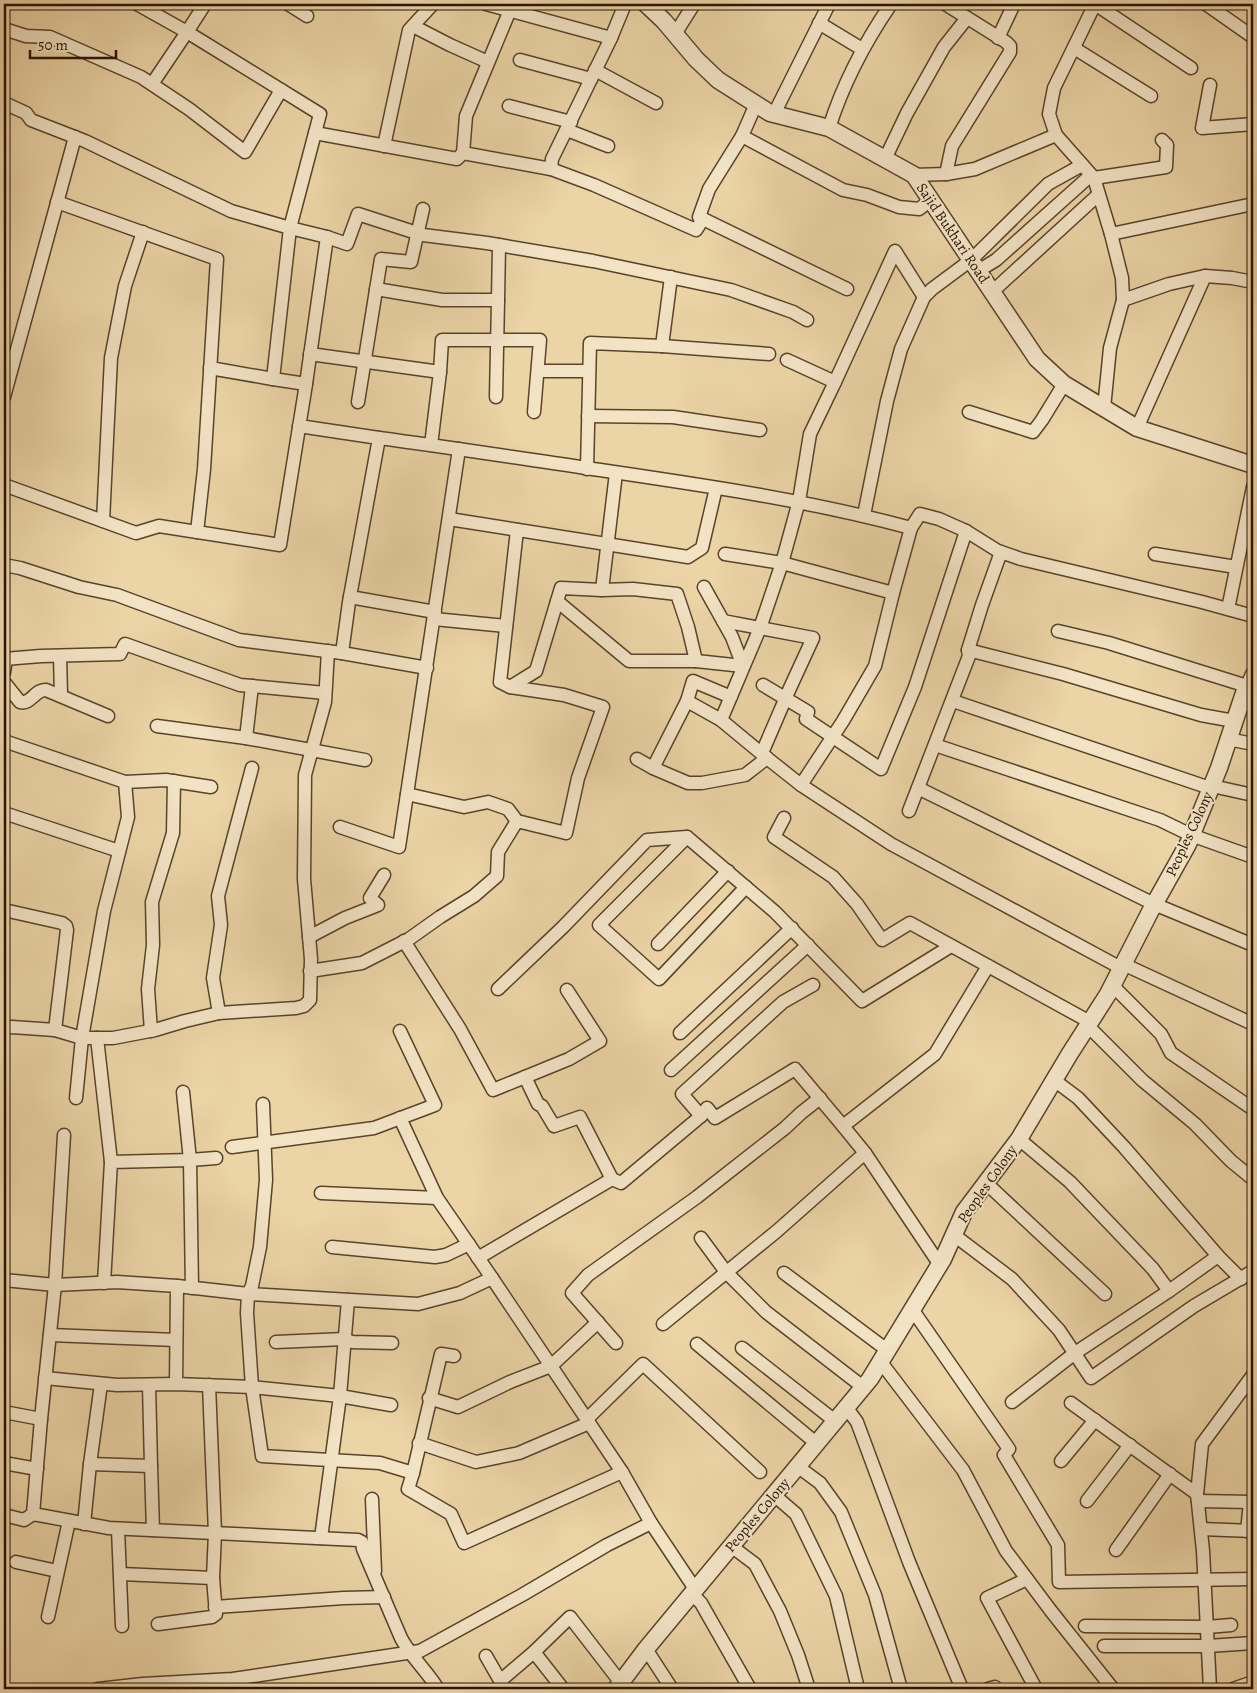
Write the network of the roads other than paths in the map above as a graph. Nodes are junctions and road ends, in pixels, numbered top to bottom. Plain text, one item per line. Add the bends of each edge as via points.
1 (137, 4) edge
2 (205, 4) edge
3 (288, 4) edge
4 (433, 4) edge
5 (486, 4) edge
6 (625, 4) edge
7 (646, 4) edge
8 (694, 4) edge
9 (830, 4) edge
10 (891, 4) edge
11 (945, 4) edge
12 (1014, 4) edge
13 (1095, 4) edge
14 (1206, 4) edge
15 (510, 10) junction
16 (307, 16) dead end
17 (967, 18) junction
18 (819, 23) junction
19 (413, 26) junction
20 (4, 29) edge
21 (187, 32) junction
22 (675, 34) junction
23 (1253, 36) edge
24 (611, 38) junction
25 (998, 38) junction
26 (1074, 48) junction
27 (862, 49) junction
28 (520, 60) dead end
29 (488, 62) junction
30 (1191, 68) dead end
31 (593, 75) junction
32 (152, 84) junction
33 (1210, 85) dead end
34 (281, 90) junction
35 (1151, 96) dead end
36 (4, 103) edge
37 (656, 103) dead end
38 (756, 104) junction
39 (509, 106) dead end
40 (774, 114) junction
41 (1253, 124) edge
42 (569, 126) junction
43 (829, 128) junction
44 (315, 133) junction
45 (1056, 135) junction
46 (742, 136) junction
47 (75, 137) junction
48 (1162, 140) dead end
49 (384, 146) junction
50 (608, 146) dead end
51 (463, 152) junction
52 (885, 159) junction
53 (1082, 165) junction
54 (551, 168) junction
55 (946, 174) junction
56 (914, 175) junction
57 (1092, 177) junction
58 (1098, 195) junction
59 (931, 200) junction
60 (57, 202) junction
61 (1253, 204) edge
62 (423, 209) dead end
63 (702, 219) junction
64 (290, 228) junction
65 (143, 232) junction
66 (418, 233) junction
67 (1111, 234) junction
68 (327, 236) junction
69 (499, 245) junction
70 (975, 266) junction
71 (1205, 276) junction
72 (670, 277) junction
73 (1253, 282) edge
74 (847, 289) dead end
75 (376, 290) junction
76 (992, 292) junction
77 (924, 297) junction
78 (498, 300) junction
79 (1123, 300) junction
80 (808, 320) dead end
81 (497, 340) junction
82 (662, 346) junction
83 (310, 354) junction
84 (769, 354) dead end
85 (787, 360) dead end
86 (365, 362) junction
87 (210, 368) junction
88 (538, 371) junction
89 (589, 371) junction
90 (440, 372) junction
91 (273, 379) junction
92 (835, 382) junction
93 (306, 384) junction
94 (1064, 384) junction
95 (4, 397) edge
96 (496, 397) dead end
97 (358, 402) dead end
98 (1104, 408) junction
99 (534, 412) dead end
100 (970, 412) dead end
101 (588, 416) junction
102 (299, 426) junction
103 (1138, 428) junction
104 (760, 430) dead end
105 (379, 438) junction
106 (431, 445) junction
107 (459, 449) junction
108 (1253, 465) edge
109 (586, 468) junction
110 (616, 473) junction
111 (4, 485) edge
112 (1253, 487) edge
113 (716, 488) junction
114 (799, 501) junction
115 (864, 515) junction
116 (449, 519) junction
117 (103, 520) junction
118 (911, 528) junction
119 (517, 530) junction
120 (966, 531) junction
121 (197, 532) junction
122 (607, 544) junction
123 (1001, 552) junction
124 (725, 554) dead end
125 (1155, 554) dead end
126 (782, 563) junction
127 (4, 565) edge
128 (1236, 567) junction
129 (704, 587) dead end
130 (602, 590) junction
131 (893, 593) junction
132 (350, 597) junction
133 (557, 601) junction
134 (1228, 609) junction
135 (434, 615) junction
136 (1253, 616) edge
137 (723, 621) junction
138 (506, 626) junction
139 (760, 628) junction
140 (1058, 631) dead end
141 (968, 650) junction
142 (328, 651) junction
143 (342, 653) junction
144 (60, 656) junction
145 (5, 659) edge
146 (696, 661) junction
147 (743, 666) junction
148 (427, 668) junction
149 (4, 672) edge
150 (1253, 672) edge
151 (4, 682) edge
152 (764, 685) dead end
153 (252, 686) junction
154 (510, 686) junction
155 (1248, 689) edge
156 (325, 693) junction
157 (61, 696) junction
158 (731, 697) junction
159 (786, 698) junction
160 (687, 701) junction
161 (953, 701) junction
162 (108, 716) dead end
163 (721, 720) junction
164 (1234, 721) junction
165 (157, 726) dead end
166 (833, 737) junction
167 (246, 738) junction
168 (1228, 739) junction
169 (4, 742) edge
170 (1253, 744) edge
171 (935, 745) junction
172 (311, 750) junction
173 (765, 756) junction
174 (637, 759) dead end
175 (365, 760) dead end
176 (252, 768) dead end
177 (653, 768) junction
178 (125, 782) junction
179 (174, 782) junction
180 (801, 786) junction
181 (1212, 786) junction
182 (211, 787) dead end
183 (918, 788) junction
184 (407, 794) junction
185 (1253, 796) edge
186 (909, 811) dead end
187 (4, 813) edge
188 (784, 818) dead end
189 (517, 821) junction
190 (340, 828) dead end
191 (1191, 835) junction
192 (687, 837) junction
193 (119, 851) junction
194 (1253, 857) edge
195 (728, 871) junction
196 (384, 875) dead end
197 (746, 887) junction
198 (1154, 904) junction
199 (4, 910) edge
200 (792, 928) junction
201 (309, 936) junction
202 (404, 941) junction
203 (658, 944) dead end
204 (808, 945) junction
205 (1253, 945) edge
206 (951, 946) junction
207 (988, 966) junction
208 (1122, 966) junction
209 (310, 971) junction
210 (813, 985) dead end
211 (1112, 985) junction
212 (498, 989) dead end
213 (567, 990) dead end
214 (219, 1013) junction
215 (1089, 1024) junction
216 (1253, 1024) edge
217 (4, 1028) edge
218 (54, 1030) junction
219 (151, 1031) junction
220 (400, 1031) dead end
221 (680, 1033) dead end
222 (82, 1038) junction
223 (97, 1038) junction
224 (672, 1070) dead end
225 (525, 1077) junction
226 (1054, 1080) junction
227 (183, 1092) dead end
228 (76, 1098) dead end
229 (820, 1098) junction
230 (263, 1104) dead end
231 (1253, 1109) edge
232 (701, 1116) junction
233 (400, 1118) junction
234 (843, 1126) junction
235 (64, 1135) dead end
236 (1019, 1139) junction
237 (265, 1143) junction
238 (232, 1147) dead end
239 (865, 1153) junction
240 (216, 1158) dead end
241 (190, 1160) junction
242 (111, 1162) junction
243 (1253, 1178) edge
244 (612, 1179) junction
245 (986, 1183) junction
246 (321, 1193) dead end
247 (437, 1198) junction
248 (954, 1234) junction
249 (702, 1238) dead end
250 (469, 1244) junction
251 (332, 1247) dead end
252 (1218, 1256) junction
253 (478, 1258) junction
254 (940, 1264) junction
255 (1253, 1271) edge
256 (726, 1272) junction
257 (784, 1273) dead end
258 (492, 1278) junction
259 (1240, 1278) junction
260 (4, 1280) edge
261 (104, 1283) junction
262 (55, 1285) junction
263 (176, 1286) junction
264 (192, 1288) junction
265 (1169, 1291) junction
266 (248, 1294) junction
267 (1105, 1294) dead end
268 (348, 1300) junction
269 (912, 1309) junction
270 (598, 1322) junction
271 (663, 1324) dead end
272 (50, 1335) junction
273 (344, 1339) junction
274 (176, 1340) junction
275 (276, 1342) dead end
276 (392, 1343) dead end
277 (616, 1343) dead end
278 (697, 1344) dead end
279 (742, 1348) dead end
280 (1075, 1353) junction
281 (454, 1356) dead end
282 (884, 1356) junction
283 (551, 1366) junction
284 (1253, 1375) edge
285 (45, 1378) junction
286 (101, 1384) junction
287 (176, 1384) junction
288 (149, 1385) junction
289 (209, 1385) junction
290 (252, 1387) junction
291 (863, 1387) junction
292 (340, 1396) junction
293 (429, 1398) junction
294 (1012, 1402) dead end
295 (1071, 1404) dead end
296 (391, 1405) dead end
297 (846, 1407) junction
298 (4, 1412) edge
299 (41, 1419) junction
300 (1095, 1420) junction
301 (588, 1421) junction
302 (835, 1421) junction
303 (816, 1443) junction
304 (419, 1444) junction
305 (1130, 1445) junction
306 (331, 1459) junction
307 (1061, 1460) dead end
308 (4, 1463) edge
309 (90, 1464) junction
310 (151, 1466) junction
311 (797, 1466) junction
312 (37, 1469) junction
313 (622, 1472) junction
314 (760, 1472) dead end
315 (413, 1473) junction
316 (1170, 1474) junction
317 (774, 1494) junction
318 (1198, 1497) junction
319 (372, 1499) dead end
320 (1087, 1501) dead end
321 (1252, 1502) edge
322 (33, 1514) junction
323 (4, 1515) edge
324 (69, 1522) junction
325 (651, 1523) junction
326 (84, 1524) junction
327 (118, 1529) junction
328 (1201, 1529) junction
329 (153, 1530) junction
330 (1250, 1531) edge
331 (215, 1533) junction
332 (322, 1538) junction
333 (731, 1546) junction
334 (1116, 1550) dead end
335 (16, 1562) dead end
336 (57, 1572) junction
337 (121, 1574) junction
338 (213, 1578) junction
339 (376, 1579) junction
340 (1027, 1579) junction
341 (1253, 1579) edge
342 (1205, 1580) junction
343 (694, 1592) junction
344 (384, 1597) junction
345 (215, 1607) junction
346 (48, 1616) dead end
347 (158, 1624) dead end
348 (1231, 1625) dead end
349 (122, 1626) dead end
350 (1085, 1626) dead end
351 (1207, 1627) junction
352 (1253, 1643) edge
353 (1104, 1646) dead end
354 (1208, 1646) junction
355 (646, 1649) junction
356 (408, 1652) junction
357 (534, 1652) junction
358 (486, 1656) dead end
359 (1253, 1682) edge
360 (503, 1685) edge
361 (618, 1686) edge
362 (98, 1689) edge
363 (438, 1689) edge
364 (563, 1689) edge
365 (672, 1689) edge
366 (750, 1689) edge
367 (809, 1689) edge
368 (858, 1689) edge
369 (901, 1689) edge
370 (962, 1689) edge
371 (988, 1689) edge
372 (996, 1689) edge
373 (1036, 1689) edge
374 (1113, 1689) edge
375 (1210, 1689) edge
376 (1233, 1689) edge

1 - 21 street
2 - 21 street
3 - 16 street
4 - 19 street
5 - 15 street
6 - 24 street
7 - 22 street, Sajid Bukhari Road
8 - 22 street
9 - 18 street
10 - 27 street
11 - 17 street
12 - 25 street
13 - 26 street
13 - 30 street
14 - 23 street
15 - 24 street
15 - 29 street
17 - 25 street
17 - 52 street via 944,47
18 - 27 street
18 - 40 street
19 - 29 street
19 - 49 street via 409,30
20 - 32 street via 26,36 50,37 113,63
21 - 32 street
21 - 34 street
22 - 38 street, Sajid Bukhari Road via 718,80
24 - 31 street
25 - 55 street via 1010,46 1010,52 952,146
26 - 35 street
26 - 45 street via 1054,88 1049,114
27 - 43 street
28 - 31 street
29 - 51 street via 466,116
31 - 37 street
31 - 42 street
32 - 34 street via 245,152
33 - 41 street via 1202,128
34 - 44 street via 320,114
36 - 47 street via 26,113 31,120
38 - 40 street, Sajid Bukhari Road
38 - 46 street
39 - 42 street
40 - 43 street, Sajid Bukhari Road
42 - 50 street
42 - 54 street via 552,159
43 - 52 street, Sajid Bukhari Road
44 - 49 street
44 - 64 street
45 - 53 street
45 - 55 street via 975,168
46 - 59 street via 843,190 899,207 918,209
46 - 63 street via 709,189 699,217
47 - 60 street
47 - 64 street via 231,211
48 - 57 street via 1167,145 1166,167
49 - 51 street via 457,160
51 - 54 street
52 - 56 street, Sajid Bukhari Road
53 - 57 street
53 - 70 street via 1048,184
54 - 63 street via 696,230
55 - 56 street
56 - 59 street, Sajid Bukhari Road
57 - 58 street
57 - 70 street via 996,260
58 - 67 street
58 - 76 street
59 - 70 street, Sajid Bukhari Road
60 - 65 street
60 - 95 street
61 - 67 street
62 - 66 street
63 - 74 street
64 - 68 street
64 - 91 street
65 - 87 street via 217,259
65 - 117 street via 125,286 111,358
66 - 68 street via 358,214 347,244
66 - 69 street
66 - 75 street via 411,262 380,259
67 - 79 street via 1122,278
68 - 83 street
69 - 72 street via 593,260
69 - 78 street
70 - 76 street, Sajid Bukhari Road
70 - 77 street via 932,289
71 - 73 street
71 - 79 street
71 - 103 street
72 - 80 street via 731,290
72 - 82 street
75 - 78 street via 442,300
75 - 86 street
76 - 94 street, Sajid Bukhari Road via 1037,359
77 - 92 street via 895,251
77 - 115 street via 901,350 887,401
78 - 81 street
79 - 98 street via 1110,348
81 - 88 street via 540,340
81 - 90 street via 442,340
81 - 96 street
82 - 84 street
82 - 89 street via 590,343
83 - 86 street
83 - 93 street
85 - 92 street
86 - 90 street
86 - 97 street
87 - 91 street
87 - 121 street
88 - 89 street
88 - 99 street
89 - 101 street
90 - 106 street
91 - 93 street
92 - 114 street via 810,434
93 - 102 street
94 - 98 street, Sajid Bukhari Road
94 - 100 street via 1033,432
98 - 103 street, Sajid Bukhari Road
101 - 104 street via 673,418
101 - 109 street
102 - 105 street
102 - 121 street via 280,545
103 - 108 street, Sajid Bukhari Road
105 - 106 street
105 - 132 street
106 - 107 street
107 - 109 street
107 - 116 street
109 - 110 street
110 - 113 street
110 - 122 street
111 - 117 street
112 - 128 street
113 - 114 street
113 - 122 street via 702,548 688,557
114 - 115 street
114 - 126 street
115 - 118 street
116 - 119 street
116 - 135 street
117 - 121 street via 136,533 159,526
118 - 120 street via 920,514
118 - 131 street
119 - 122 street
119 - 138 street
120 - 123 street
120 - 166 street via 915,687 881,769
122 - 130 street
123 - 134 street
123 - 141 street
124 - 126 street
125 - 128 street
126 - 131 street
126 - 139 street
127 - 142 street via 117,595 239,640
128 - 134 street
129 - 137 street
130 - 133 street via 561,588
130 - 146 street via 634,588 677,594
131 - 166 street via 875,666
132 - 135 street
132 - 143 street
133 - 146 street via 629,661
133 - 154 street via 536,671
134 - 136 street
135 - 138 street
135 - 148 street
137 - 139 street
137 - 147 street
138 - 154 street via 500,682
139 - 147 street
139 - 159 street via 814,638
140 - 155 street via 1109,643
141 - 161 street via 969,656
141 - 164 street via 1201,715
142 - 143 street
142 - 156 street
143 - 148 street
144 - 145 street
144 - 153 street via 120,654 125,644 240,685
144 - 157 street
145 - 149 street
146 - 147 street
147 - 158 street
148 - 184 street
150 - 155 street
151 - 157 street via 24,703 42,690
152 - 159 street
153 - 156 street
153 - 167 street
154 - 189 street via 564,695 603,707 578,778 566,833
155 - 164 street, Peoples Colony
156 - 172 street
157 - 162 street
158 - 160 street via 692,681
158 - 163 street
159 - 166 street via 808,712 806,719
159 - 173 street
160 - 163 street
160 - 177 street
161 - 171 street
161 - 181 street
163 - 173 street
164 - 168 street, Peoples Colony
165 - 167 street
166 - 180 street
167 - 172 street
168 - 170 street
168 - 181 street, Peoples Colony
169 - 178 street
171 - 183 street
171 - 191 street via 1160,820
172 - 175 street
172 - 201 street via 305,775 304,815 304,879
173 - 177 street via 745,774 702,783 688,783
173 - 180 street
174 - 177 street
176 - 214 street via 218,896 221,924 212,978
178 - 179 street
178 - 193 street via 128,816
179 - 182 street
179 - 219 street via 173,833 152,902 154,945 148,989
180 - 208 street via 891,844
181 - 185 street
181 - 191 street, Peoples Colony
183 - 186 street
183 - 198 street
184 - 189 street via 464,807 488,802 508,809
184 - 190 street via 398,847
187 - 193 street
188 - 206 street via 774,837 833,877 882,940 910,923
189 - 202 street via 498,852 497,876 474,896
191 - 194 street
191 - 198 street, Peoples Colony
192 - 195 street
192 - 197 street via 599,925 659,979
192 - 212 street via 647,840
193 - 222 street via 104,911
195 - 197 street
195 - 203 street
196 - 201 street via 370,898 378,905
197 - 200 street
198 - 205 street
198 - 208 street, Peoples Colony
199 - 218 street via 66,926
200 - 204 street
200 - 221 street
201 - 209 street
202 - 209 street via 362,963
202 - 225 street via 460,1029 493,1090
204 - 206 street via 862,1001
204 - 224 street
206 - 207 street
207 - 215 street
207 - 234 street via 935,1054
208 - 211 street, Peoples Colony
208 - 216 street
209 - 214 street via 310,1000 304,1006
210 - 232 street via 783,1002 682,1094
211 - 215 street, Peoples Colony
211 - 231 street via 1161,1034 1171,1053
213 - 225 street via 600,1041 569,1059
214 - 219 street
215 - 226 street, Peoples Colony
215 - 243 street via 1142,1080
217 - 218 street
218 - 222 street
219 - 223 street
220 - 233 street via 435,1105
222 - 223 street
222 - 228 street
223 - 242 street
225 - 244 street via 538,1104 554,1126 580,1117
226 - 236 street, Peoples Colony
226 - 252 street via 1078,1098 1118,1140
227 - 241 street
229 - 232 street via 795,1069 715,1118 707,1108
229 - 234 street
229 - 270 street via 697,1197 588,1275 572,1293
230 - 237 street
232 - 244 street via 621,1183
233 - 237 street via 374,1128
233 - 247 street
234 - 239 street
235 - 262 street
236 - 245 street, Peoples Colony
236 - 265 street via 1070,1182 1153,1268
237 - 238 street
237 - 266 street via 266,1180 260,1247
239 - 254 street
239 - 256 street
240 - 241 street
241 - 242 street
241 - 264 street
242 - 261 street
244 - 253 street
245 - 248 street, Peoples Colony via 964,1212
245 - 267 street
246 - 247 street
247 - 250 street
248 - 254 street, Peoples Colony
248 - 280 street via 1012,1279 1059,1330
249 - 256 street
250 - 251 street via 435,1257
250 - 253 street
252 - 259 street
252 - 265 street
253 - 258 street
254 - 269 street, Peoples Colony
255 - 259 street
256 - 271 street
256 - 291 street via 766,1312
257 - 282 street
258 - 268 street via 460,1293 418,1304
258 - 283 street
259 - 280 street via 1091,1378
260 - 262 street
261 - 262 street
261 - 263 street
262 - 272 street
263 - 264 street
263 - 274 street
264 - 266 street
265 - 280 street
266 - 268 street
266 - 290 street
268 - 273 street
269 - 282 street, Peoples Colony
269 - 342 street via 1009,1449 1004,1455 1058,1545 1059,1582
270 - 277 street
270 - 283 street
272 - 274 street
272 - 285 street
273 - 275 street
273 - 276 street
273 - 292 street
274 - 287 street
278 - 303 street
279 - 302 street
280 - 294 street
281 - 293 street via 440,1354
282 - 291 street, Peoples Colony
282 - 340 street via 963,1470 1006,1551
283 - 293 street via 458,1407
283 - 301 street
284 - 318 street via 1202,1444
285 - 286 street
285 - 299 street
286 - 288 street
286 - 309 street
287 - 288 street
287 - 289 street
288 - 310 street
289 - 290 street
289 - 331 street
290 - 292 street
290 - 306 street via 262,1456
291 - 297 street, Peoples Colony
292 - 296 street
292 - 306 street
293 - 304 street
295 - 300 street
297 - 302 street, Peoples Colony
297 - 370 street via 857,1422 909,1562
298 - 299 street
299 - 312 street
300 - 305 street
300 - 307 street
301 - 304 street via 519,1454 476,1462
301 - 313 street
301 - 314 street via 643,1364
302 - 303 street, Peoples Colony
303 - 311 street, Peoples Colony
304 - 315 street
305 - 316 street
305 - 320 street
306 - 315 street via 380,1463
306 - 332 street
308 - 312 street
309 - 310 street
309 - 326 street
310 - 329 street
311 - 317 street, Peoples Colony
311 - 369 street via 820,1483 841,1512 874,1595
312 - 322 street
313 - 315 street via 464,1543 451,1514 408,1489
313 - 325 street
316 - 318 street
316 - 334 street
317 - 333 street, Peoples Colony
317 - 368 street via 796,1514 836,1596
318 - 321 street
318 - 328 street
319 - 339 street
321 - 330 street
322 - 323 street via 24,1520
322 - 324 street
324 - 326 street
324 - 336 street
325 - 343 street
325 - 356 street via 420,1651
326 - 327 street
327 - 329 street
327 - 337 street
328 - 330 street
328 - 342 street
329 - 331 street
331 - 332 street
331 - 338 street
332 - 339 street via 362,1542
333 - 343 street, Peoples Colony
333 - 367 street via 755,1564 780,1611
335 - 336 street
336 - 346 street
337 - 338 street
337 - 349 street
338 - 345 street
339 - 344 street
340 - 373 street via 988,1598
340 - 374 street
341 - 342 street
342 - 351 street
343 - 355 street, Peoples Colony
343 - 366 street
344 - 345 street
344 - 356 street
345 - 347 street via 216,1614 212,1617
348 - 351 street
350 - 351 street
351 - 354 street
352 - 354 street
353 - 354 street
354 - 375 street
355 - 361 street, Peoples Colony
355 - 365 street
356 - 362 street via 233,1679
356 - 363 street
357 - 360 street
357 - 361 street via 570,1617
357 - 364 street
358 - 360 street
359 - 376 street
371 - 372 street

